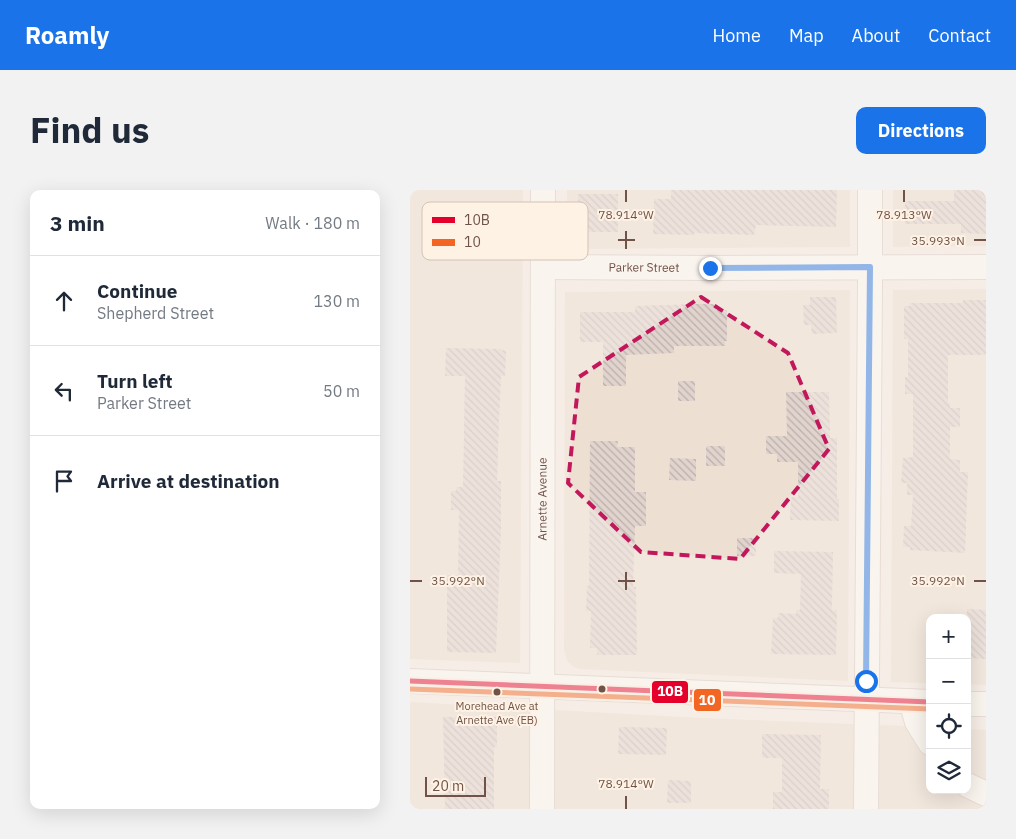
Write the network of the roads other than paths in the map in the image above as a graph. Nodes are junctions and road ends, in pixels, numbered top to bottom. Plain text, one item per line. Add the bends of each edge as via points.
1 (870, 190) edge
2 (543, 260) edge
3 (543, 267) junction
4 (870, 267) junction
5 (986, 267) edge
6 (410, 681) edge
7 (541, 686) junction
8 (866, 700) junction
9 (920, 702) edge
10 (971, 704) edge
11 (986, 704) edge
12 (926, 736) edge
13 (971, 787) edge
14 (986, 794) edge
15 (542, 809) edge
16 (866, 809) edge

1 - 4 street
2 - 3 street, Arnette Avenue
3 - 4 street, Parker Street
3 - 7 street, Arnette Avenue
4 - 5 street, Parker Street
4 - 8 street
6 - 7 street
7 - 8 street
7 - 15 street, Arnette Avenue
8 - 9 street
8 - 16 street
9 - 12 street via 918,722
10 - 11 street
13 - 14 street

